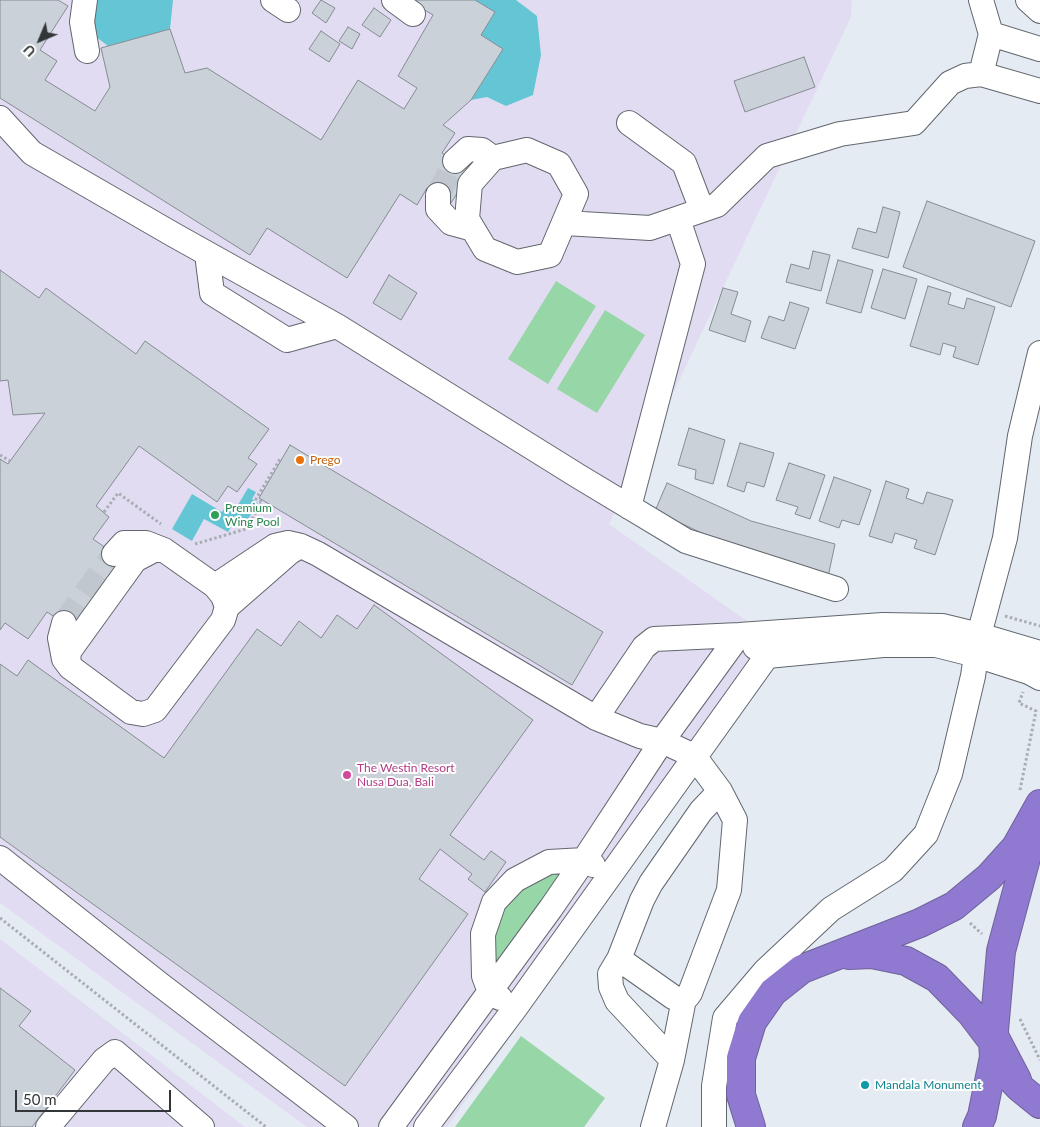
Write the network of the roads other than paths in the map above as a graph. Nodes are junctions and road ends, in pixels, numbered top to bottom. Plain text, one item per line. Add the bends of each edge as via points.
1 (85, 0) edge
2 (981, 0) edge
3 (1028, 0) edge
4 (1040, 11) edge
5 (991, 34) junction
6 (1040, 49) edge
7 (87, 51) dead end
8 (981, 74) junction
9 (1040, 91) edge
10 (0, 118) edge
11 (629, 123) dead end
12 (493, 158) junction
13 (456, 161) tunnel mouth
14 (438, 195) dead end
15 (702, 210) junction
16 (678, 219) junction
17 (565, 223) junction
18 (473, 229) junction
19 (208, 254) junction
20 (337, 326) junction
21 (1040, 353) edge
22 (629, 507) junction
23 (301, 546) junction
24 (164, 550) junction
25 (114, 554) tunnel mouth
26 (215, 586) junction
27 (836, 589) dead end
28 (227, 607) junction
29 (64, 623) tunnel mouth
30 (739, 635) junction
31 (977, 645) junction
32 (767, 656) junction
33 (70, 667) junction
34 (1036, 668) edge
35 (596, 718) junction
36 (662, 740) junction
37 (694, 756) junction
38 (720, 791) junction
39 (1033, 802) edge
40 (0, 858) edge
41 (584, 860) junction
42 (609, 875) junction
43 (837, 956) junction
44 (619, 959) junction
45 (490, 992) junction
46 (684, 998) junction
47 (516, 1007) junction
48 (994, 1045) junction
49 (672, 1060) junction
50 (1040, 1104) edge
51 (401, 1123) edge
52 (48, 1127) edge
53 (202, 1127) edge
54 (346, 1127) edge
55 (426, 1127) edge
56 (653, 1127) edge
57 (714, 1127) edge
58 (751, 1127) edge
59 (978, 1127) edge

1 - 7 street via 82,22
2 - 5 street
3 - 4 street
5 - 6 street
5 - 8 street
8 - 9 street
8 - 15 street via 965,76 950,83 914,123 840,134 768,156 717,205
10 - 19 street via 32,153
11 - 15 street via 684,163
12 - 13 street via 482,150 468,149
12 - 17 street via 526,150 558,164 576,194
12 - 18 street via 470,184 467,219
14 - 18 street via 438,209 451,223
15 - 16 street
16 - 17 street via 650,228
16 - 22 street via 693,264
17 - 18 street via 550,255 516,262 484,249
19 - 20 street
19 - 20 street via 212,293 287,340
20 - 22 street
21 - 31 street via 1020,436 1005,538
22 - 27 street via 686,540
23 - 26 street via 288,543 275,546
23 - 28 street
23 - 35 street
24 - 25 street via 146,543 124,543
24 - 26 street
24 - 33 street via 154,550 135,560 70,650
26 - 28 street
28 - 33 street via 223,620 155,710 142,714 131,712
29 - 33 street via 60,638 64,659
30 - 31 street via 883,625 942,626
30 - 32 street
30 - 35 street via 654,638 644,647
30 - 36 street
31 - 32 street via 883,646
31 - 34 street
31 - 57 street via 950,774 926,834 892,870 831,908 765,972 725,1018 714,1086
32 - 37 street
35 - 36 street via 640,736
36 - 37 street
36 - 41 street
37 - 38 street
37 - 42 street
38 - 44 street via 701,812 651,883
38 - 46 street via 735,820 729,890 690,993
39 - 43 highway via 1016,847 989,877 954,906
39 - 48 highway via 1002,951
40 - 54 street
41 - 42 street
41 - 45 street
41 - 45 street via 549,862 515,880 494,902 483,934 484,976
42 - 47 street
43 - 48 highway via 872,954 906,961 937,978 971,1013
43 - 58 highway via 802,969 773,992 752,1022 741,1058 741,1095
44 - 46 street via 673,997
44 - 49 street via 610,974 617,1001
45 - 47 street
45 - 51 street
46 - 49 street
47 - 55 street
48 - 50 highway via 1019,1087
48 - 59 highway
49 - 56 street
52 - 53 street via 104,1060 115,1052

